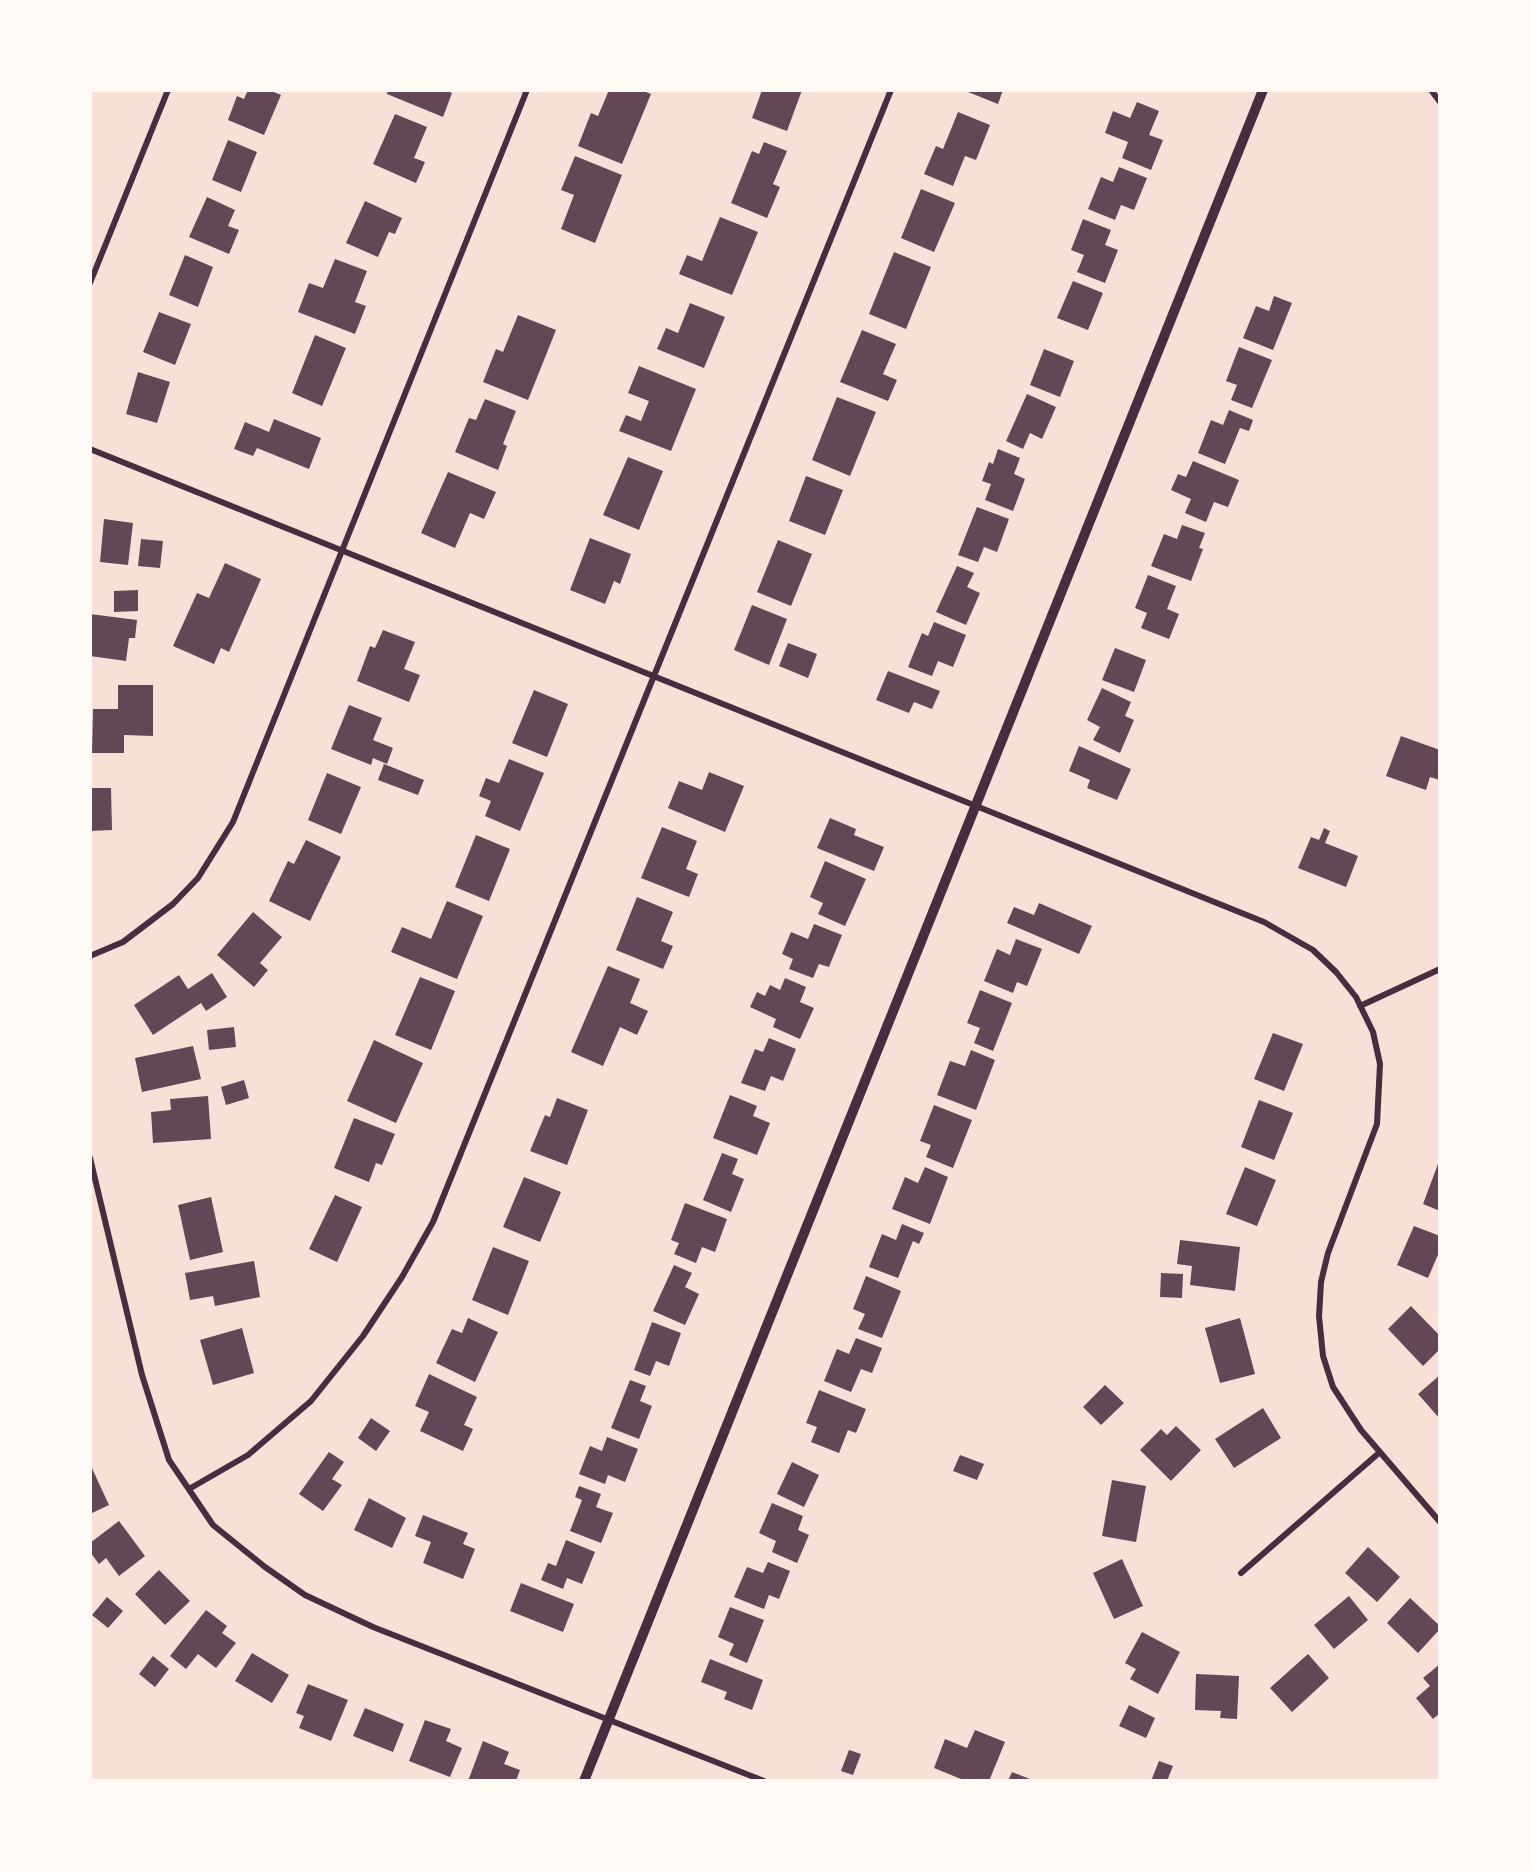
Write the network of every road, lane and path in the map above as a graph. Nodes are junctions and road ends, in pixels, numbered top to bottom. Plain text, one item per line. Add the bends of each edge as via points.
1 (168, 90) edge
2 (527, 90) edge
3 (891, 90) edge
4 (1263, 90) edge
5 (1431, 90) edge
6 (1440, 102) edge
7 (90, 284) edge
8 (90, 449) edge
9 (342, 551) junction
10 (654, 676) junction
11 (973, 807) junction
12 (90, 956) edge
13 (1440, 969) edge
14 (1360, 1006) junction
15 (90, 1158) edge
16 (1380, 1452) junction
17 (189, 1489) junction
18 (1440, 1522) edge
19 (1241, 1573) dead end
20 (609, 1719) junction
21 (584, 1781) edge
22 (764, 1781) edge

1 - 7 street
2 - 9 street
3 - 10 street
4 - 11 street
5 - 6 street
8 - 9 street
9 - 10 street
9 - 12 street via 233,822 220,844 198,878 173,904 123,942
10 - 11 street
10 - 17 street via 470,1136 433,1222 407,1268 363,1336 311,1401 248,1455
11 - 14 street via 1264,922 1313,950 1336,972
11 - 20 street
13 - 14 street
14 - 16 street via 1373,1032 1380,1064 1377,1125 1328,1253 1318,1316 1323,1356 1333,1387
15 - 17 street via 142,1376 169,1460
16 - 18 street
16 - 19 street
17 - 20 street via 213,1525 305,1595 373,1627
20 - 21 street
20 - 22 street

